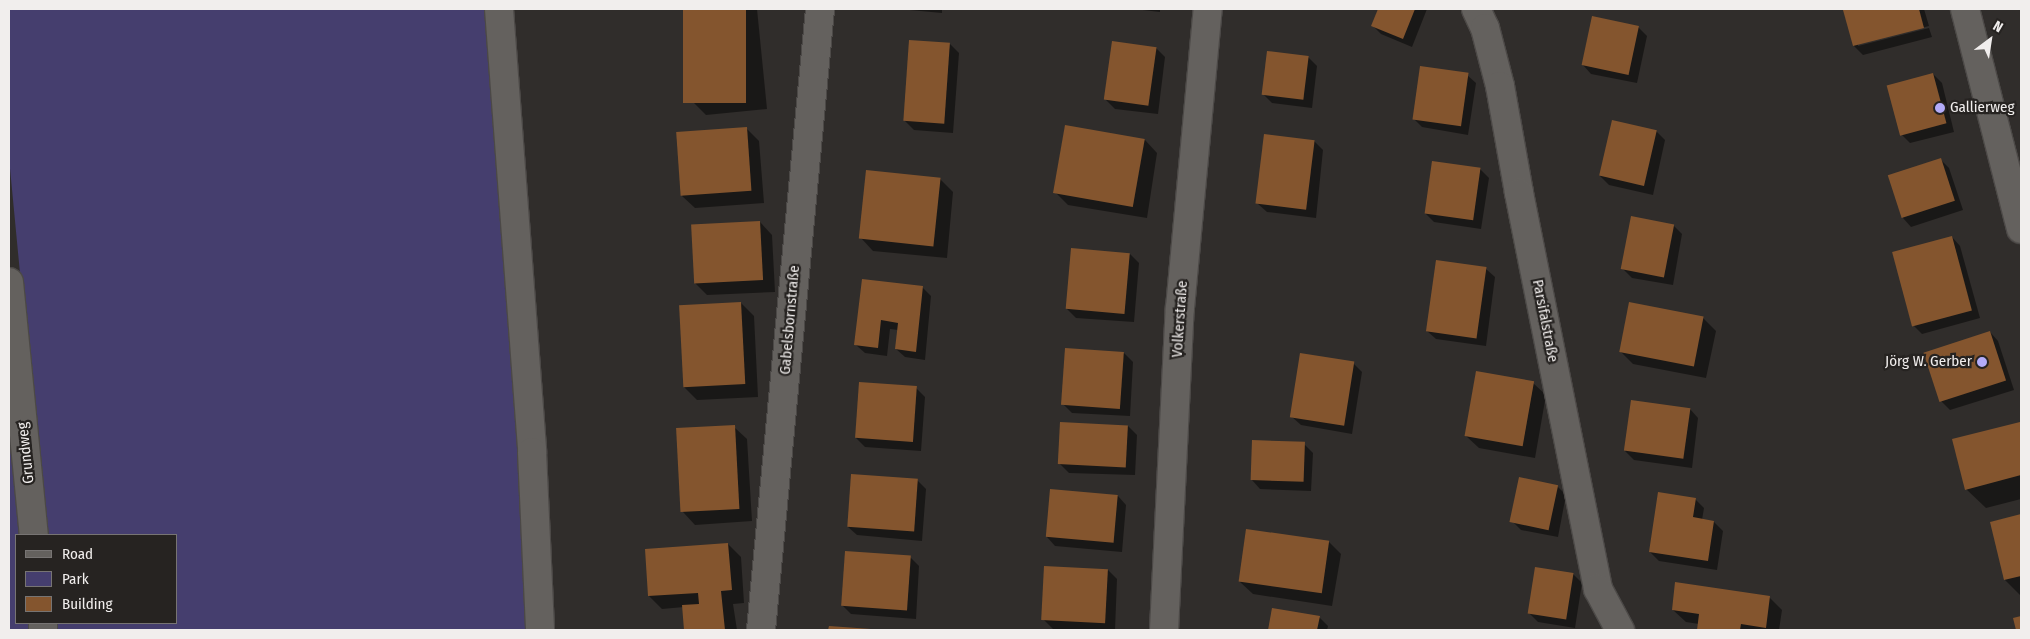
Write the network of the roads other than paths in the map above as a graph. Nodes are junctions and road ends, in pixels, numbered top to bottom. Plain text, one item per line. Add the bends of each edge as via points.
1 (499, 9) edge
2 (820, 9) edge
3 (1208, 9) edge
4 (1476, 9) edge
5 (1965, 9) edge
6 (2021, 229) edge
7 (9, 282) edge
8 (34, 534) edge
9 (540, 630) edge
10 (761, 630) edge
11 (1164, 630) edge
12 (1620, 630) edge

1 - 9 street via 532,452
2 - 10 street, Gabelsbornstraße
3 - 11 street, Volkerstraße via 1180,308
4 - 12 street, Parsifalstraße via 1485,28 1500,86 1598,589
5 - 6 street
7 - 8 street, Grundweg

